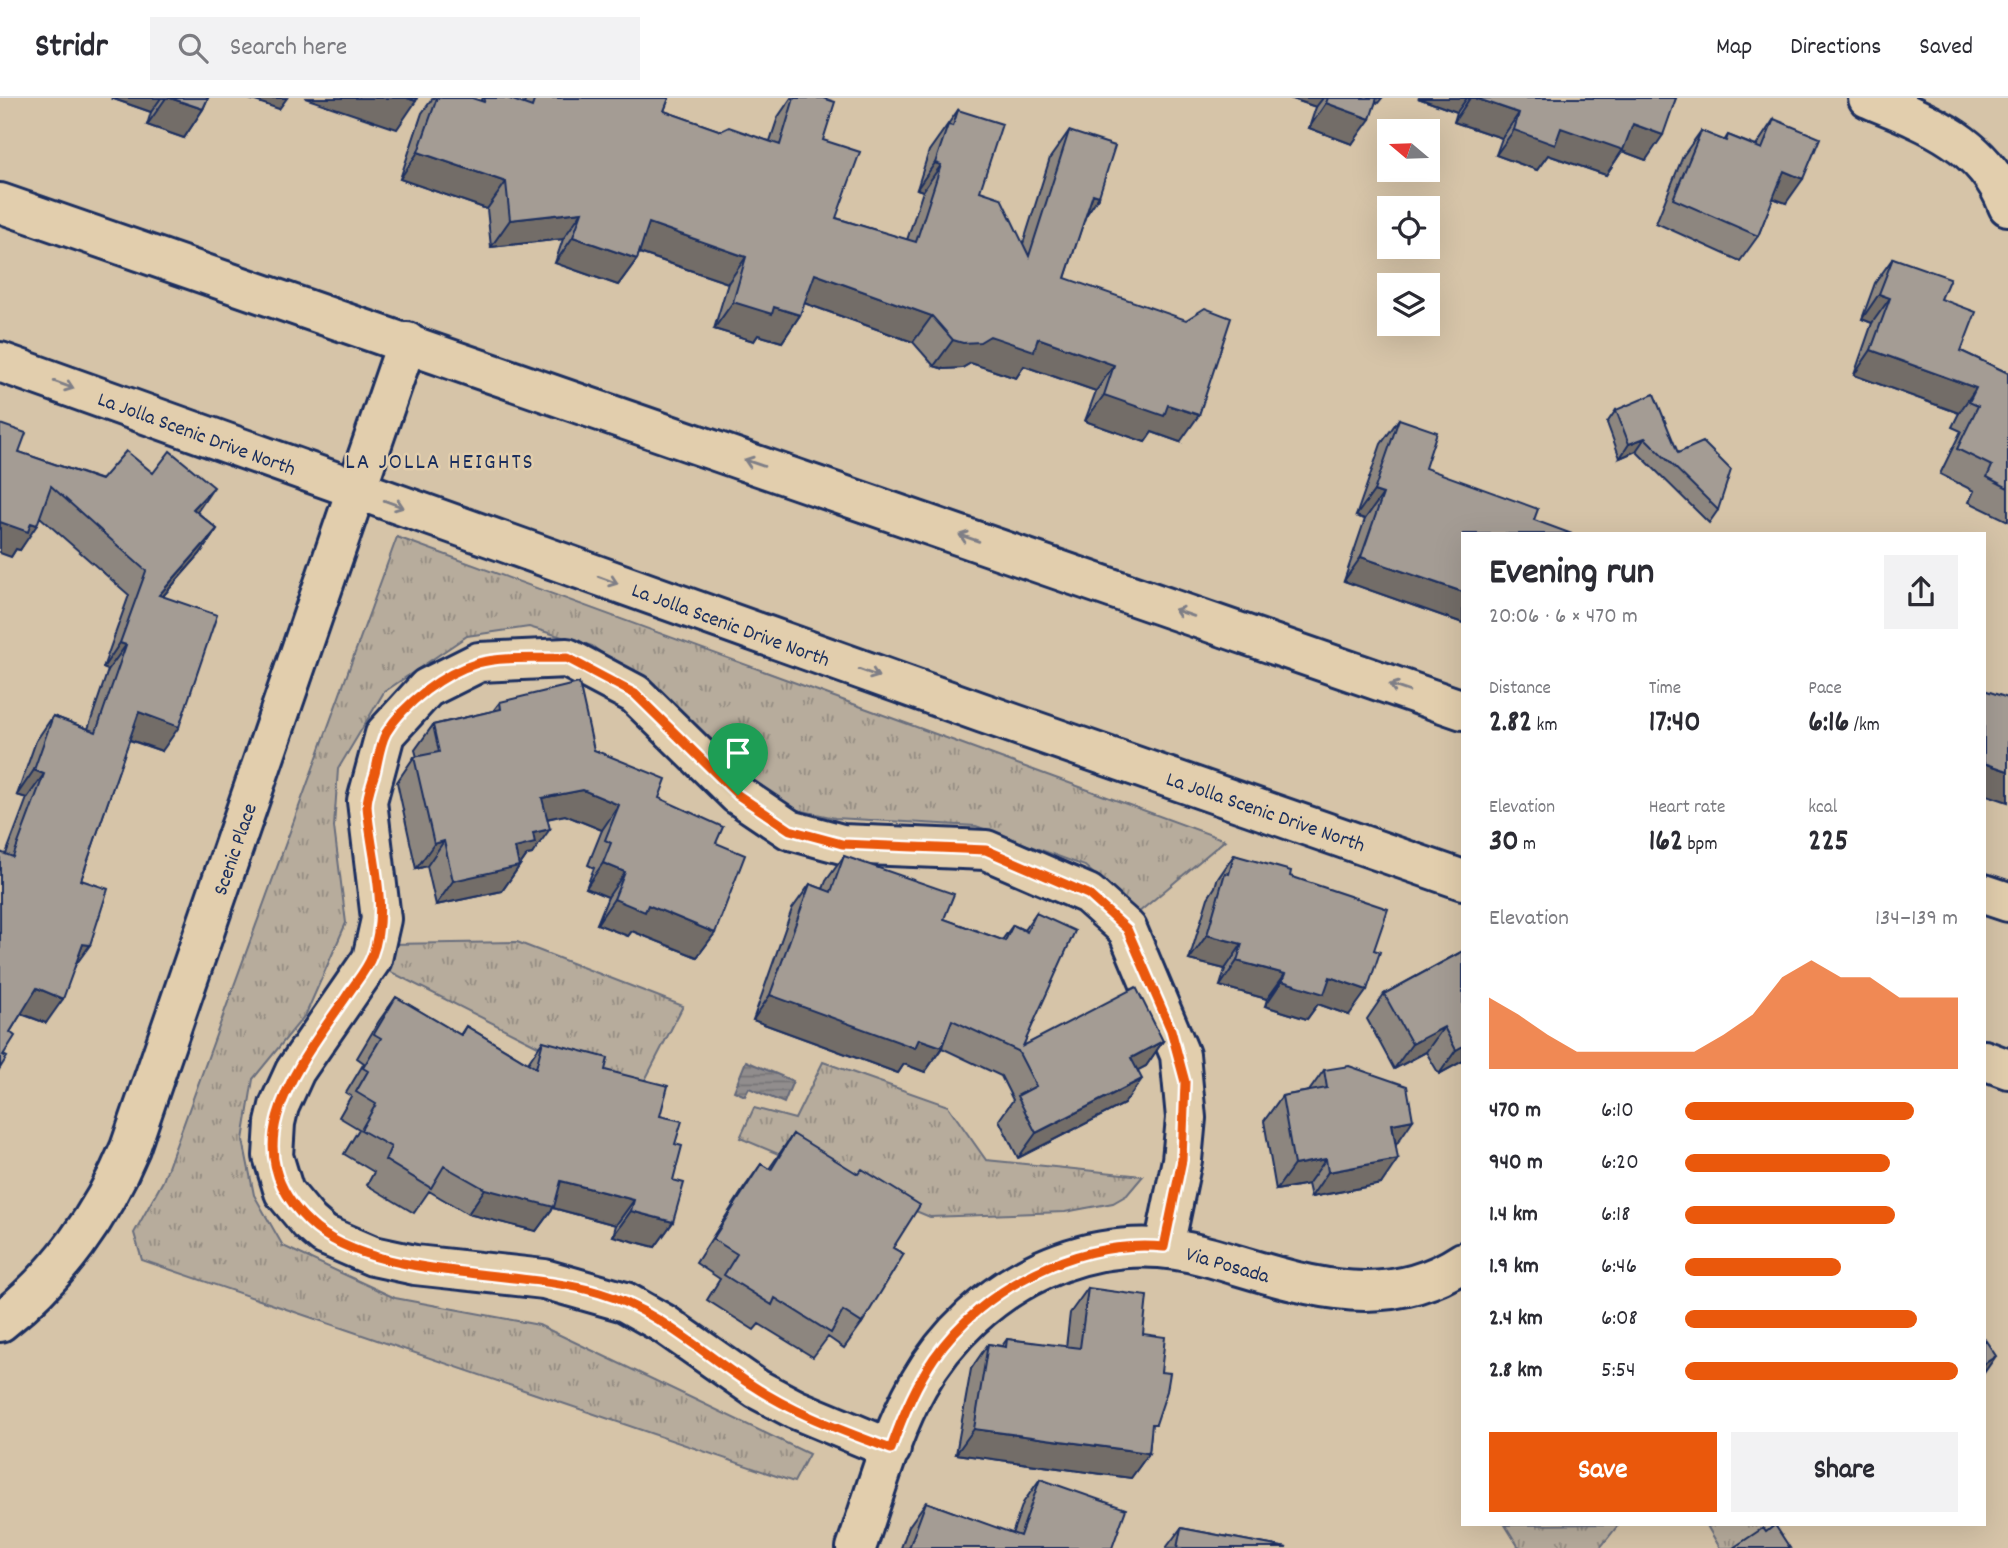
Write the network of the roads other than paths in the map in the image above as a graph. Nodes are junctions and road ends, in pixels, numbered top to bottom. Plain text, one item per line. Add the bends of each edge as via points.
1 (1868, 98) edge
2 (0, 202) edge
3 (2008, 206) edge
4 (407, 342) junction
5 (0, 362) edge
6 (357, 491) junction
7 (1461, 709) edge
8 (1461, 879) edge
9 (1986, 895) edge
10 (2008, 902) edge
11 (1986, 1061) edge
12 (2008, 1069) edge
13 (1164, 1247) junction
14 (1461, 1263) edge
15 (0, 1322) edge
16 (891, 1449) junction
17 (856, 1548) edge

1 - 3 street via 1939,127 1974,152
2 - 4 street
4 - 6 street, Scenic Place
7 -> 4 street
5 -> 6 street, La Jolla Scenic Drive North
6 -> 8 street, La Jolla Scenic Drive North
6 - 15 street, Scenic Place via 127,1157 82,1236 43,1282
9 - 10 street
11 - 12 street
13 - 14 street, Via Posada via 1303,1286 1343,1291 1407,1286
13 - 16 street, Via Posada via 1096,1252 1038,1272 1004,1292 957,1331 935,1357
13 - 16 street via 1186,1118 1180,1055 1127,929 1088,894 986,850 842,844 790,830 738,795 635,694 567,658 479,662 427,688 385,734 367,801 381,919 372,959 295,1071 275,1123 274,1156 284,1192 309,1222 339,1243 373,1256 544,1279 603,1293 655,1318 757,1389
16 - 17 street, Via Posada

